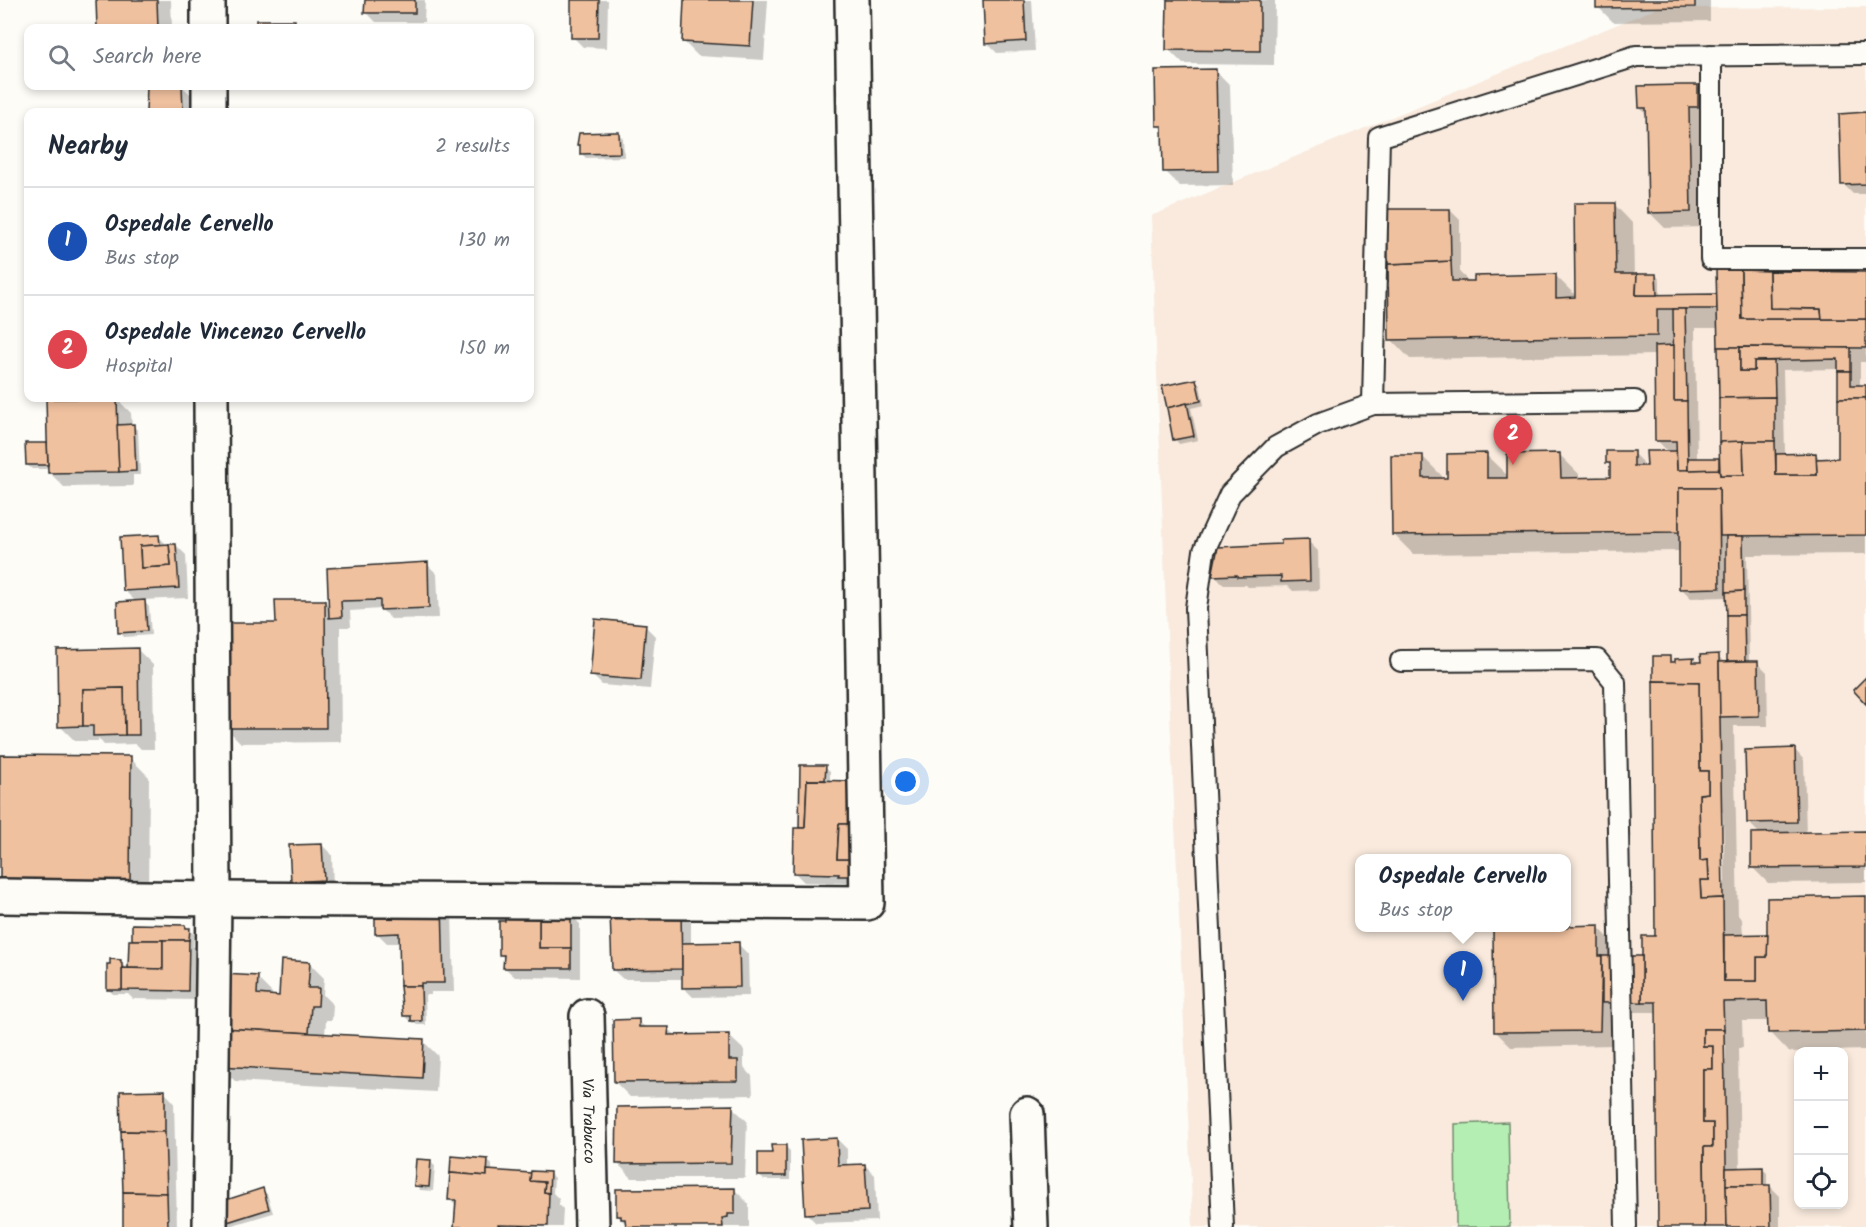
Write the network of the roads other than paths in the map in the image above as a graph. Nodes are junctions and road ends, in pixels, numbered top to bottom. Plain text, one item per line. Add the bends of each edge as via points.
1 (208, 0) edge
2 (852, 0) edge
3 (208, 24) edge
4 (1866, 54) edge
5 (1711, 55) junction
6 (209, 90) edge
7 (209, 108) edge
8 (1866, 259) edge
9 (1635, 401) dead end
10 (211, 402) edge
11 (1373, 404) junction
12 (1401, 661) dead end
13 (0, 896) edge
14 (214, 899) junction
15 (587, 1016) dead end
16 (1027, 1114) dead end
17 (210, 1227) edge
18 (592, 1227) edge
19 (1031, 1227) edge
20 (1223, 1227) edge
21 (1626, 1227) edge

1 - 3 street
2 - 14 street via 867,903
4 - 5 lane
5 - 8 lane via 1711,259
5 - 11 lane via 1636,56 1379,137
6 - 7 street
9 - 11 lane
10 - 14 street
11 - 20 lane via 1317,424 1276,447 1230,494 1204,551 1196,608
12 - 21 lane via 1597,660 1615,682
13 - 14 street
14 - 17 street
15 - 18 street, Via Trabucco
16 - 19 street

